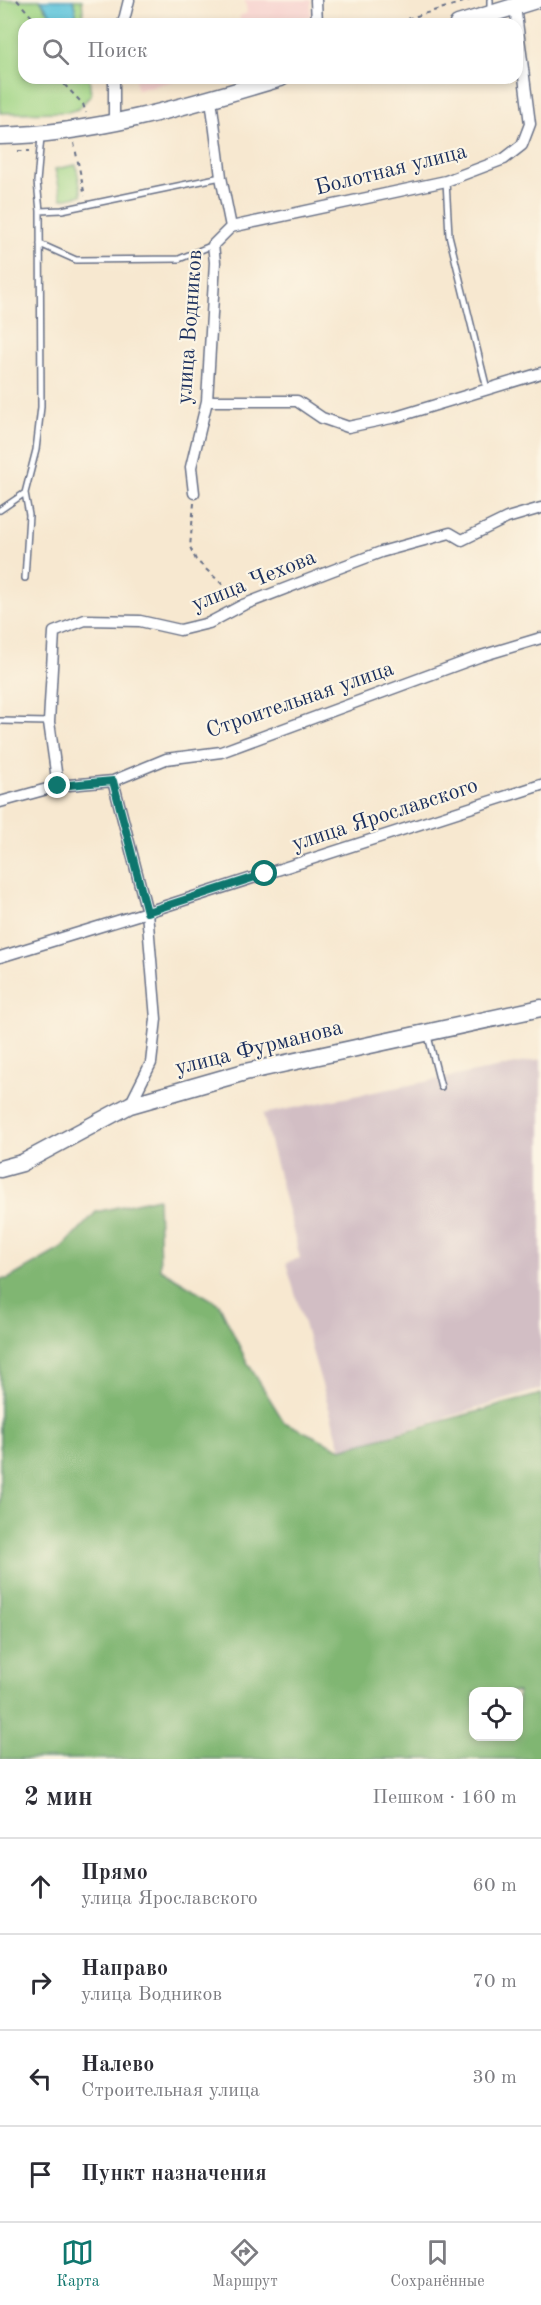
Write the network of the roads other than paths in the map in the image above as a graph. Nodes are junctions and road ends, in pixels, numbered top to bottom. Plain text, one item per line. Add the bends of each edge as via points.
1 (129, 0) edge
2 (316, 0) edge
3 (536, 0) edge
4 (515, 6) junction
5 (490, 7) edge
6 (124, 18) edge
7 (316, 18) edge
8 (469, 18) edge
9 (517, 18) edge
10 (523, 69) edge
11 (114, 84) edge
12 (261, 84) edge
13 (212, 99) junction
14 (114, 123) junction
15 (0, 136) edge
16 (41, 143) junction
17 (221, 177) junction
18 (446, 181) junction
19 (40, 211) junction
20 (231, 227) junction
21 (39, 244) junction
22 (213, 245) junction
23 (541, 373) edge
24 (487, 389) junction
25 (207, 401) junction
26 (25, 493) junction
27 (194, 493) road end
28 (541, 508) edge
29 (0, 510) edge
30 (25, 578) dead end
31 (541, 638) edge
32 (0, 721) edge
33 (49, 722) junction
34 (113, 781) junction
35 (58, 786) junction
36 (541, 786) edge
37 (0, 802) edge
38 (147, 912) junction
39 (0, 957) edge
40 (541, 1008) edge
41 (426, 1033) junction
42 (441, 1087) dead end
43 (130, 1105) junction
44 (0, 1169) edge

1 - 6 street
2 - 7 street
3 - 4 main road
4 - 5 main road
4 - 9 street, Болотная улица
5 - 8 main road
10 - 18 street, Болотная улица via 530,124 522,145 504,159
11 - 14 street
12 - 13 main road
13 - 14 main road
13 - 17 street, улица Водников
14 - 16 main road via 71,130
15 - 16 main road
16 - 19 lane via 37,182
17 - 19 lane via 62,210
17 - 20 street, улица Водников
18 - 20 street, Болотная улица
18 - 24 lane via 449,235
19 - 21 lane
20 - 22 street, улица Водников
21 - 22 lane via 76,260 179,259
21 - 26 lane via 41,407
22 - 25 street, улица Водников
23 - 24 street
24 - 25 street via 396,417 348,427 322,418 297,401
25 - 27 street, улица Водников via 191,467
26 - 29 lane
26 - 30 lane
28 - 33 street, улица Чехова via 507,518 462,540 450,532 381,552 243,604 209,623 180,630 140,621 85,620 54,632
31 - 34 street, Строительная улица via 221,752 166,759
32 - 33 lane
33 - 35 street, улица Чехова
34 - 35 street, Строительная улица
34 - 38 street
35 - 37 street, Строительная улица
36 - 38 street, улица Ярославского
38 - 39 street, улица Ярославского
38 - 43 street via 156,1019 151,1063
40 - 41 main road, улица Фурманова
41 - 42 lane
41 - 43 main road, улица Фурманова via 245,1072
43 - 44 main road, улица Фурманова via 22,1163

